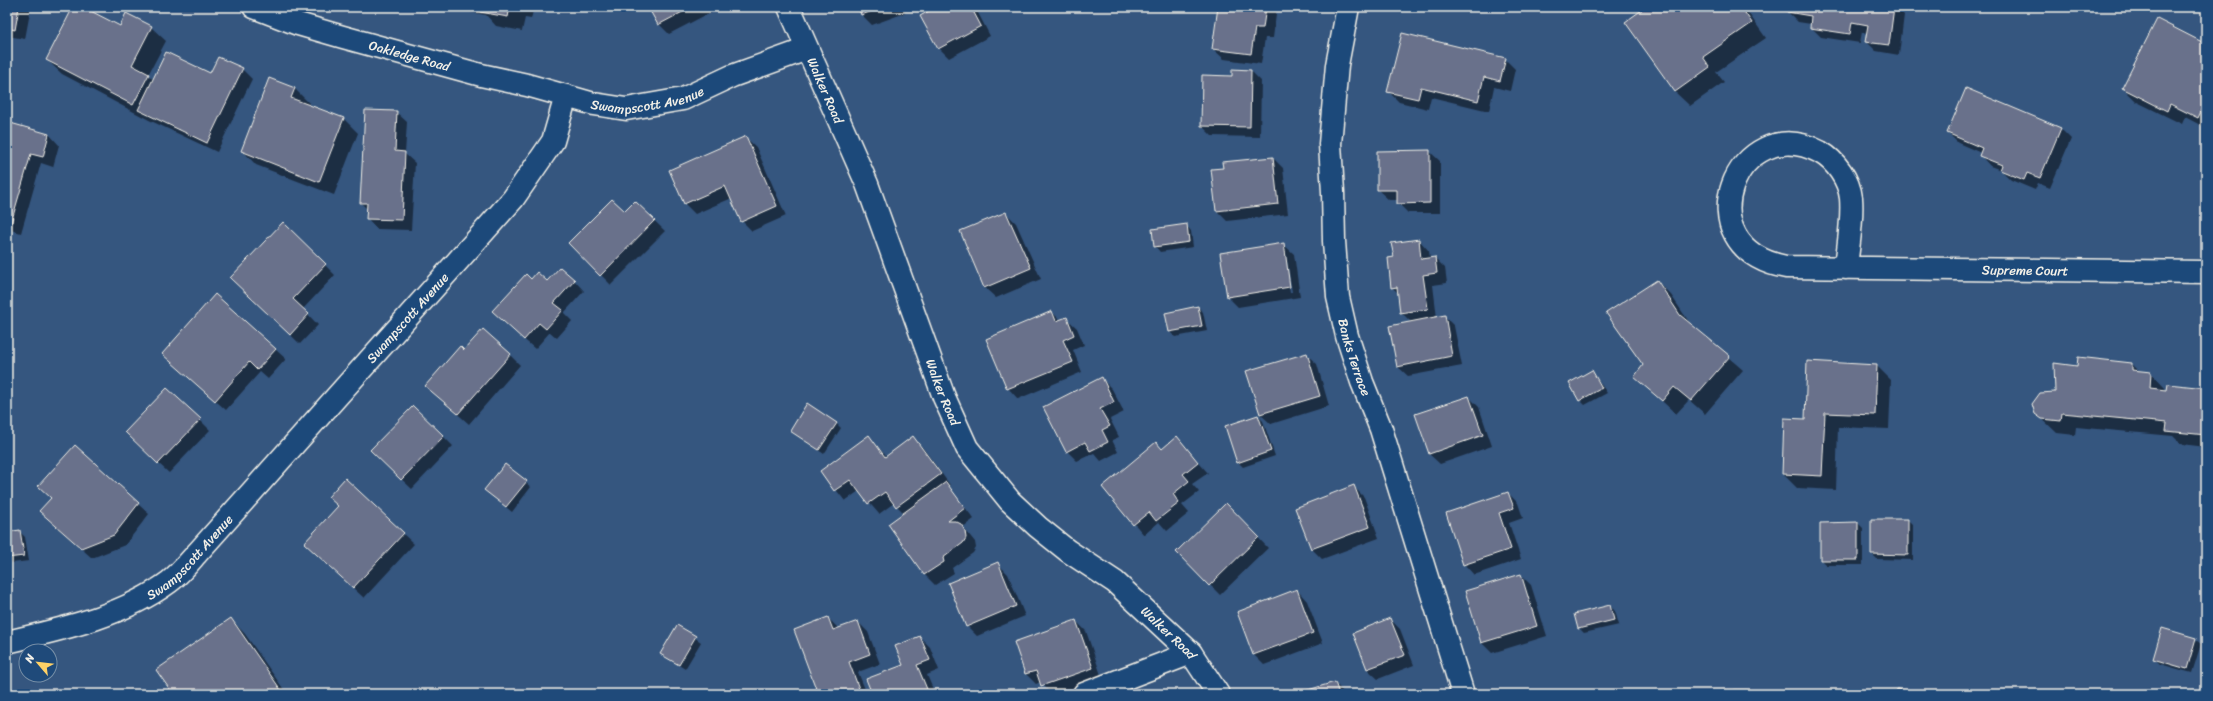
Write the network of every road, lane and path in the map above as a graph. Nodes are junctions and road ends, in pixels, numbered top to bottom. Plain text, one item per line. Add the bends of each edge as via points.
1 (254, 7) edge
2 (788, 7) edge
3 (1348, 7) edge
4 (807, 49) junction
5 (566, 96) junction
6 (1846, 268) junction
7 (2206, 272) edge
8 (7, 642) edge
9 (1191, 653) junction
10 (1084, 694) edge
11 (1218, 694) edge
12 (1463, 694) edge

1 - 5 street, Oakledge Road via 298,24 343,37 481,76 528,85
2 - 4 street, Walker Road
3 - 12 street, Banks Terrace via 1337,65 1330,144 1338,297 1347,336 1381,429
4 - 5 street, Swampscott Avenue via 732,76 683,99 626,109
4 - 9 street, Walker Road via 867,184 944,397 967,448 1010,501 1038,527 1068,551 1115,582
5 - 8 street, Swampscott Avenue via 553,141 513,198 210,540 170,581 136,603 53,631
6 - 6 street, Supreme Court via 1773,265 1750,253 1741,243 1730,219 1728,206 1733,180 1749,159 1760,151 1773,147 1799,145 1812,148 1834,163 1842,173 1851,198
6 - 7 street, Supreme Court
9 - 10 street
9 - 11 street, Walker Road

